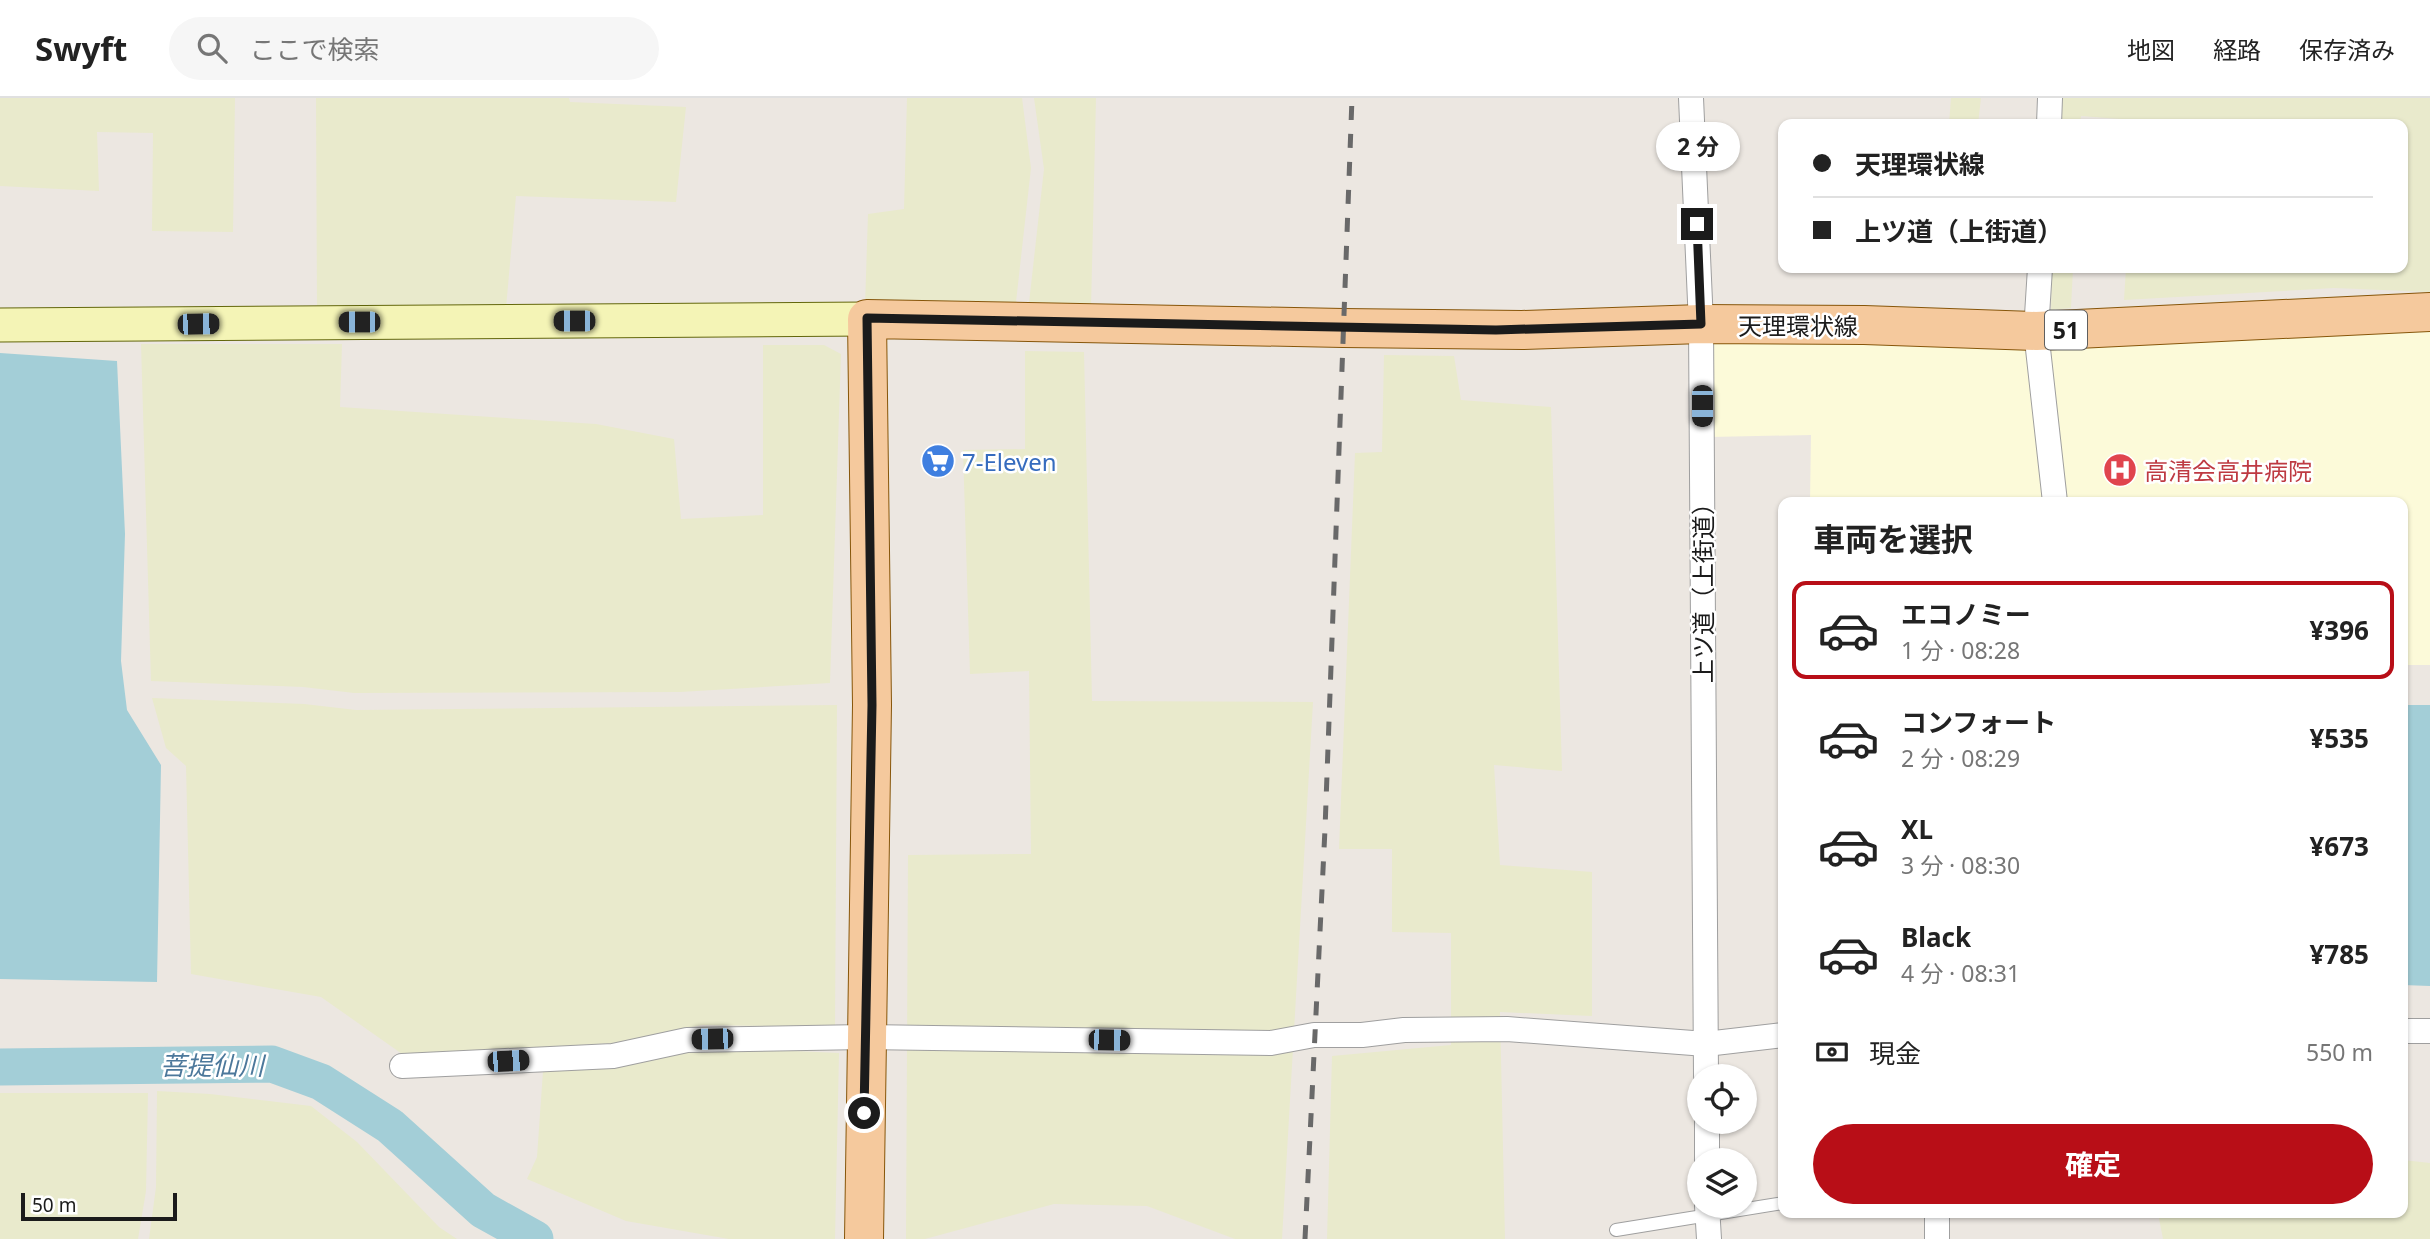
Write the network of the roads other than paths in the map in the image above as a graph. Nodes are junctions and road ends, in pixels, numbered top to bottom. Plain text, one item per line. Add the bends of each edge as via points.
1 (1691, 98) edge
2 (2050, 98) edge
3 (2049, 119) edge
4 (2040, 273) edge
5 (2430, 312) edge
6 (867, 318) junction
7 (1701, 324) junction
8 (0, 325) edge
9 (2036, 331) junction
10 (2054, 497) edge
11 (2408, 1031) edge
12 (2430, 1031) edge
13 (1778, 1036) edge
14 (865, 1037) junction
15 (1706, 1044) junction
16 (1706, 1064) edge
17 (402, 1066) dead end
18 (1778, 1203) edge
19 (1757, 1205) edge
20 (1687, 1214) edge
21 (1708, 1218) edge
22 (1937, 1218) edge
23 (1616, 1230) dead end
24 (864, 1239) edge
25 (1709, 1239) edge
26 (1937, 1239) edge

1 - 7 street, 上ツ道（上街道）
2 - 3 street
4 - 9 street
5 - 9 main road, 天理環状線 / 51
6 - 7 main road, 天理環状線 / 51 via 1494,330
6 - 8 street
6 - 14 main road via 872,705
7 - 9 main road, 天理環状線 / 51
7 - 15 street, 上ツ道（上街道）
9 - 10 street
11 - 12 street
13 - 15 street
14 - 15 street via 1271,1042 1404,1030 1507,1029
14 - 17 street via 687,1040 614,1056
14 - 24 main road
15 - 16 street, 上ツ道（上街道）
18 - 19 lane
20 - 23 lane
21 - 25 street
22 - 26 street

